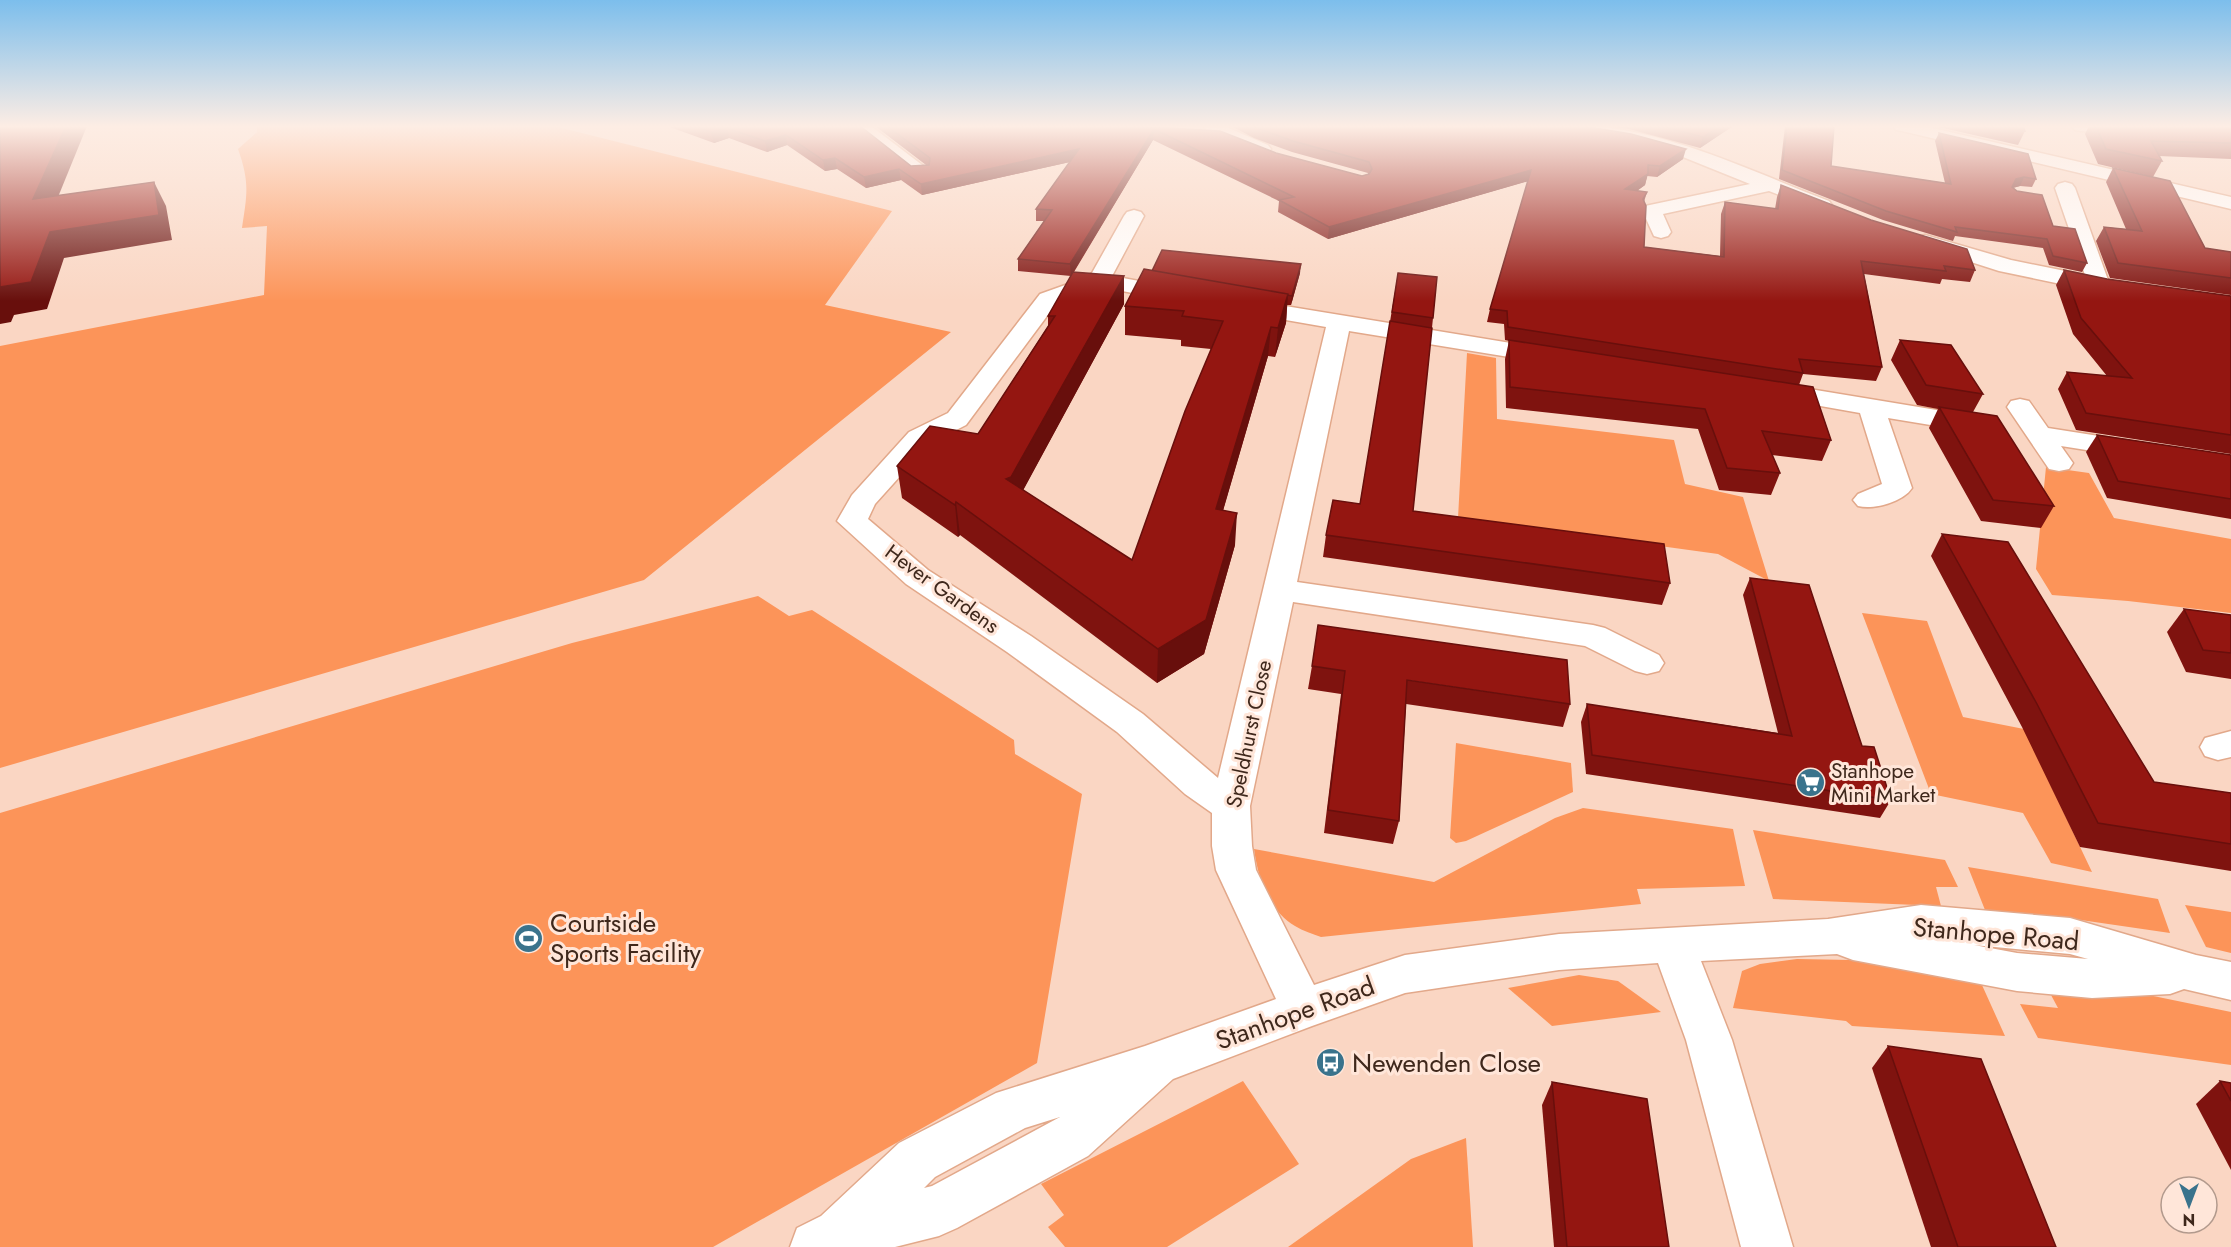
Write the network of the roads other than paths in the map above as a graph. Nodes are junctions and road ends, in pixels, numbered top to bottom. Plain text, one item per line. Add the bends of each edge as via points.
1 (2151, 184) edge
2 (1771, 185) joint
3 (2062, 195) dead end
4 (2231, 203) edge
5 (1843, 213) edge
6 (1134, 216) dead end
7 (1661, 232) dead end
8 (1907, 236) edge
9 (1099, 280) junction
10 (2099, 285) junction
11 (2121, 288) edge
12 (1339, 322) junction
13 (1578, 361) edge
14 (1754, 388) edge
15 (1871, 407) junction
16 (2020, 407) dead end
17 (2000, 429) edge
18 (2040, 435) junction
19 (2163, 454) edge
20 (2059, 463) dead end
21 (1868, 500) dead end
22 (1280, 590) junction
23 (1647, 663) dead end
24 (1231, 806) junction
25 (1670, 944) junction
26 (2214, 977) edge
27 (1303, 1009) junction
28 (827, 1241) edge
29 (1767, 1247) edge

1 - 4 street
2 - 5 street
2 - 7 street via 1652,210
3 - 10 street
6 - 9 street
8 - 10 street via 2007,266
9 - 12 street
9 - 24 street, Hever Gardens via 1077,289 1061,290 1048,299 957,419 919,438 862,501 852,521 917,577 1130,723 1198,784
10 - 11 street
12 - 13 street
12 - 22 street, Speldhurst Close
14 - 15 street
15 - 17 street
15 - 21 street via 1898,488
16 - 18 street
18 - 19 street
18 - 20 street
22 - 23 street via 1593,636
22 - 24 street, Speldhurst Close
24 - 27 street, Speldhurst Close via 1231,853 1236,870
25 - 26 street, Stanhope Road via 1828,938 2018,972 2092,979
25 - 27 street, Stanhope Road via 1559,952 1406,974
25 - 29 street via 1705,1026
27 - 28 street, Stanhope Road via 1156,1064 1071,1139 939,1210

